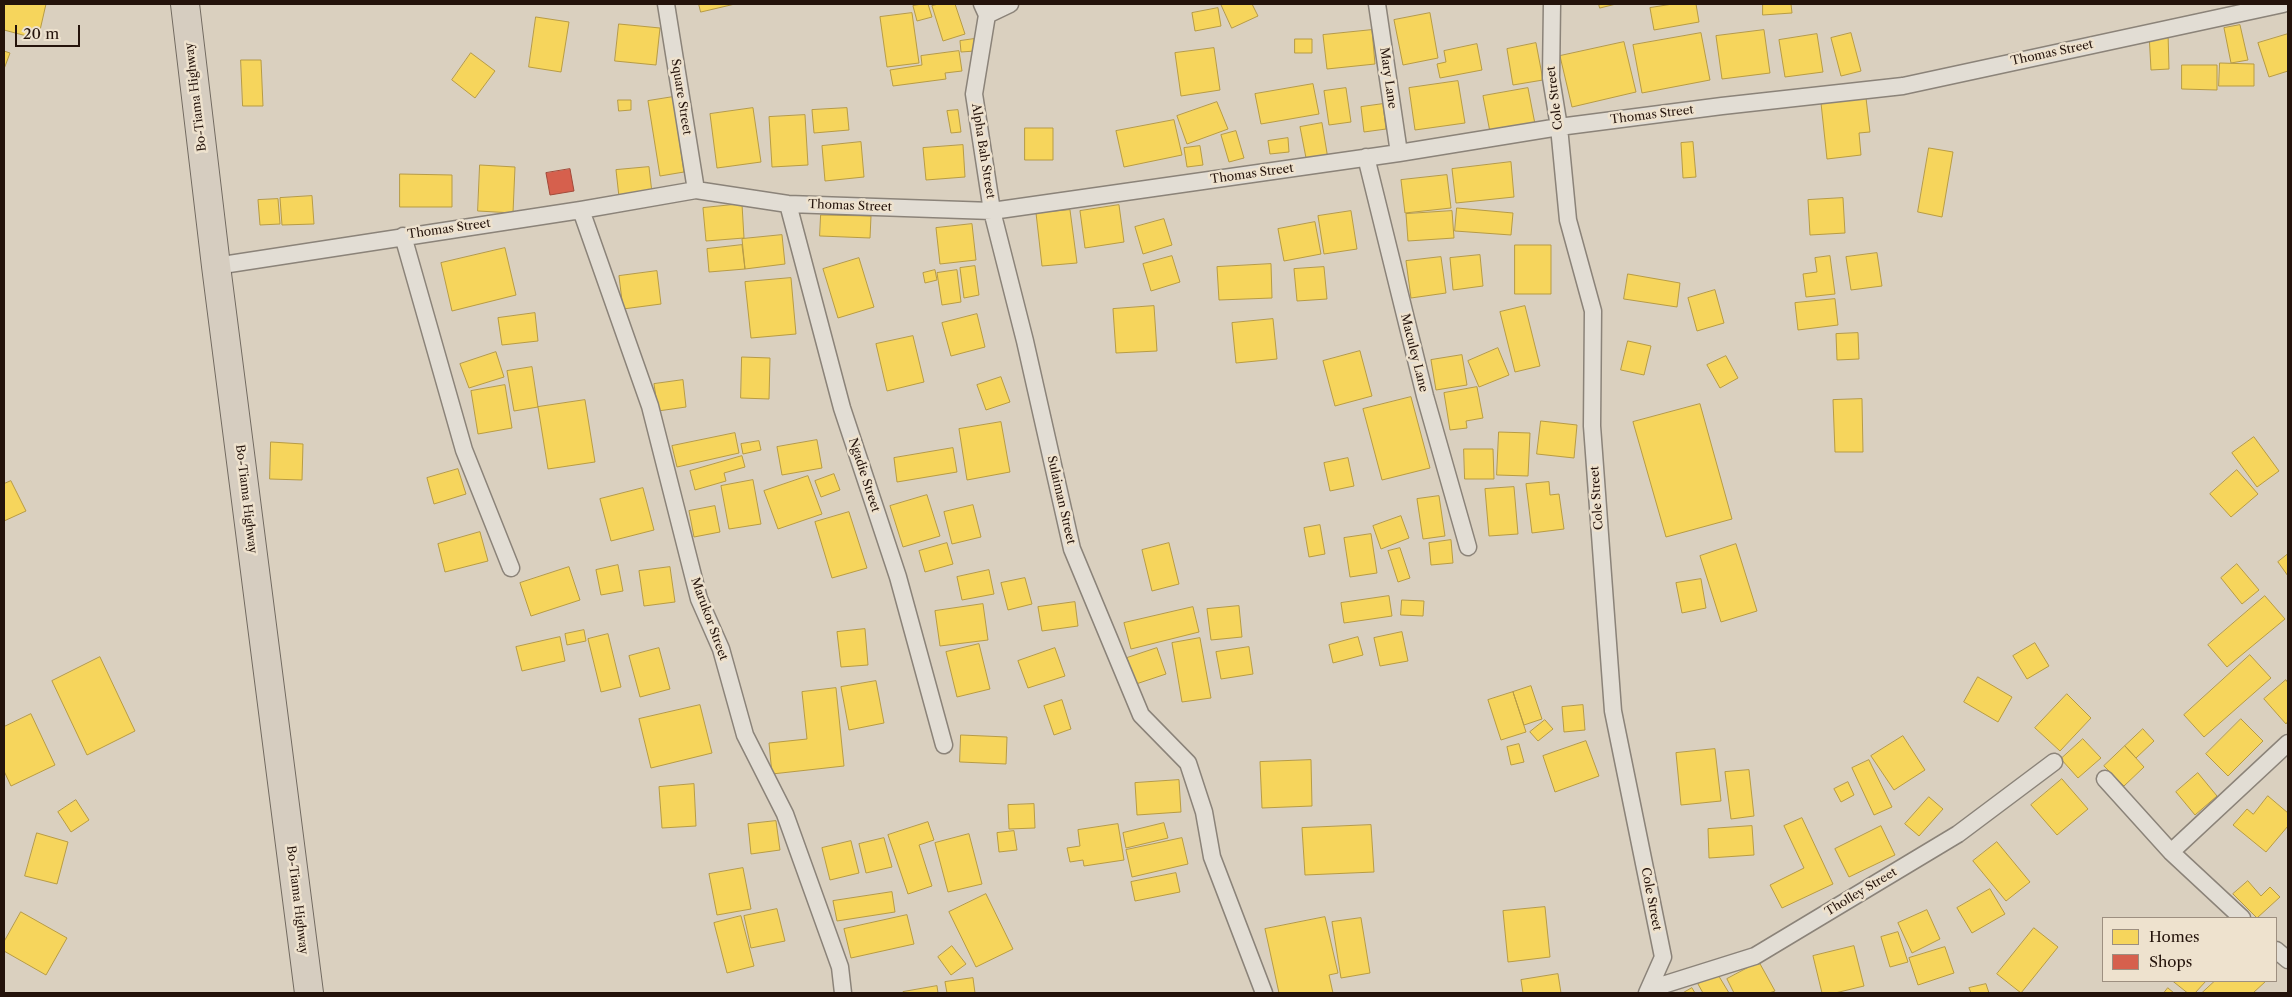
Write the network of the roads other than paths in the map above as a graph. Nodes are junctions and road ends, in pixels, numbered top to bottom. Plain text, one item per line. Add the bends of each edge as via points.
1 (185, 4) edge
2 (666, 4) edge
3 (1010, 4) edge
4 (1378, 4) edge
5 (1552, 4) edge
6 (2283, 4) edge
7 (984, 9) edge
8 (1559, 127) junction
9 (1399, 153) junction
10 (1366, 158) junction
11 (696, 190) junction
12 (788, 204) junction
13 (581, 210) junction
14 (992, 211) junction
15 (403, 236) junction
16 (216, 266) junction
17 (1468, 547) dead end
18 (511, 568) dead end
19 (2288, 743) edge
20 (944, 745) dead end
21 (2054, 762) dead end
22 (2105, 779) dead end
23 (2171, 852) junction
24 (2241, 917) edge
25 (2277, 951) edge
26 (2288, 960) edge
27 (1649, 991) edge
28 (309, 993) edge
29 (843, 993) edge
30 (1264, 993) edge

1 - 16 highway, Bo-Tiama Highway
2 - 11 street, Square Street
3 - 7 street
4 - 9 street, Mary Lane
5 - 8 street, Cole Street via 1551,78
6 - 8 street, Thomas Street via 1902,86
7 - 14 street, Alpha Bah Street via 974,94
8 - 9 street, Thomas Street
8 - 27 street, Cole Street via 1568,220 1593,312 1592,426 1613,711 1663,957
9 - 10 street, Thomas Street
10 - 14 street, Thomas Street
10 - 17 street, Maculey Lane via 1425,396
11 - 12 street, Thomas Street
11 - 13 street, Thomas Street
12 - 14 street, Thomas Street
12 - 20 street, Ngadie Street via 842,408 898,577
13 - 15 street, Thomas Street
13 - 29 street, Marukor Street via 650,406 699,599 721,649 745,735 785,814 840,967
14 - 30 street, Sulaiman Street via 1072,549 1141,715 1188,763 1204,812 1212,856
15 - 16 street, Thomas Street
15 - 18 street via 464,450
16 - 28 highway, Bo-Tiama Highway
19 - 23 street
21 - 27 street, Tholley Street via 1958,834 1755,956
22 - 23 street
23 - 24 street
25 - 26 street

